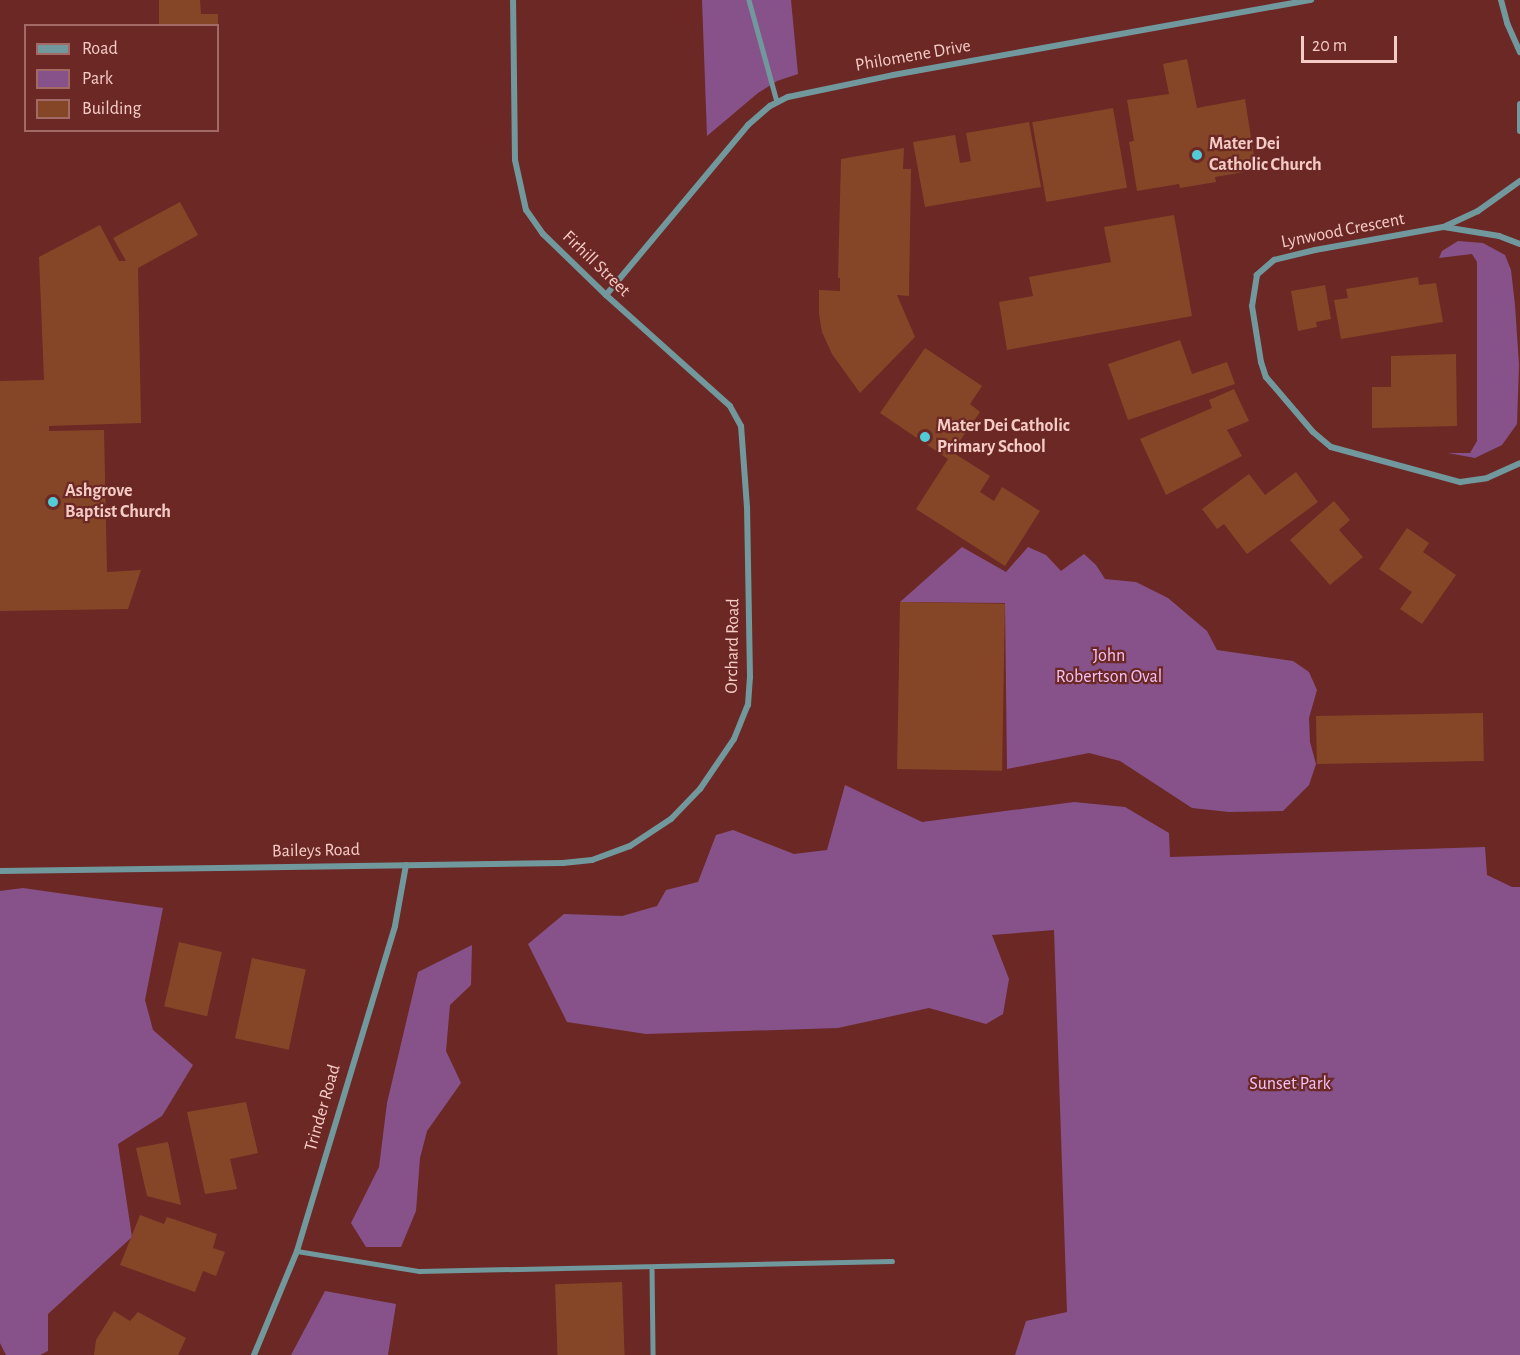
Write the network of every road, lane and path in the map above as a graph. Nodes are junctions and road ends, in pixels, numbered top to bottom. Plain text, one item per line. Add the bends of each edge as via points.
1 (513, 0) edge
2 (749, 0) edge
3 (1311, 0) edge
4 (1502, 0) edge
5 (1520, 52) edge
6 (777, 102) junction
7 (1520, 104) edge
8 (1520, 130) edge
9 (1520, 181) edge
10 (1443, 227) junction
11 (1520, 244) edge
12 (606, 295) junction
13 (1520, 463) edge
14 (747, 507) joint
15 (630, 846) joint
16 (406, 865) junction
17 (0, 872) edge
18 (297, 1251) junction
19 (892, 1261) dead end
20 (652, 1267) junction
21 (254, 1355) edge
22 (653, 1355) edge

1 - 12 street, Firhill Street via 515,151 521,195 533,222
2 - 6 lane
3 - 6 street, Philomene Drive via 800,92
4 - 5 street
6 - 12 street, Philomene Drive via 748,125
7 - 8 street
9 - 10 street, Lynwood Crescent via 1478,211
10 - 11 street, Lynwood Crescent via 1498,236
10 - 13 street, Lynwood Crescent via 1287,255 1264,266 1255,279 1252,299 1262,367 1272,386 1313,432 1338,450 1468,483
12 - 14 street, Firhill Street via 733,410 742,432
14 - 15 street, Orchard Road via 750,649 744,718 719,765 693,797 659,828
15 - 16 street, Baileys Road via 577,862
16 - 17 street, Baileys Road
16 - 18 street, Trinder Road via 395,926
18 - 20 lane via 419,1270
18 - 21 street, Trinder Road
19 - 20 lane
20 - 22 lane

